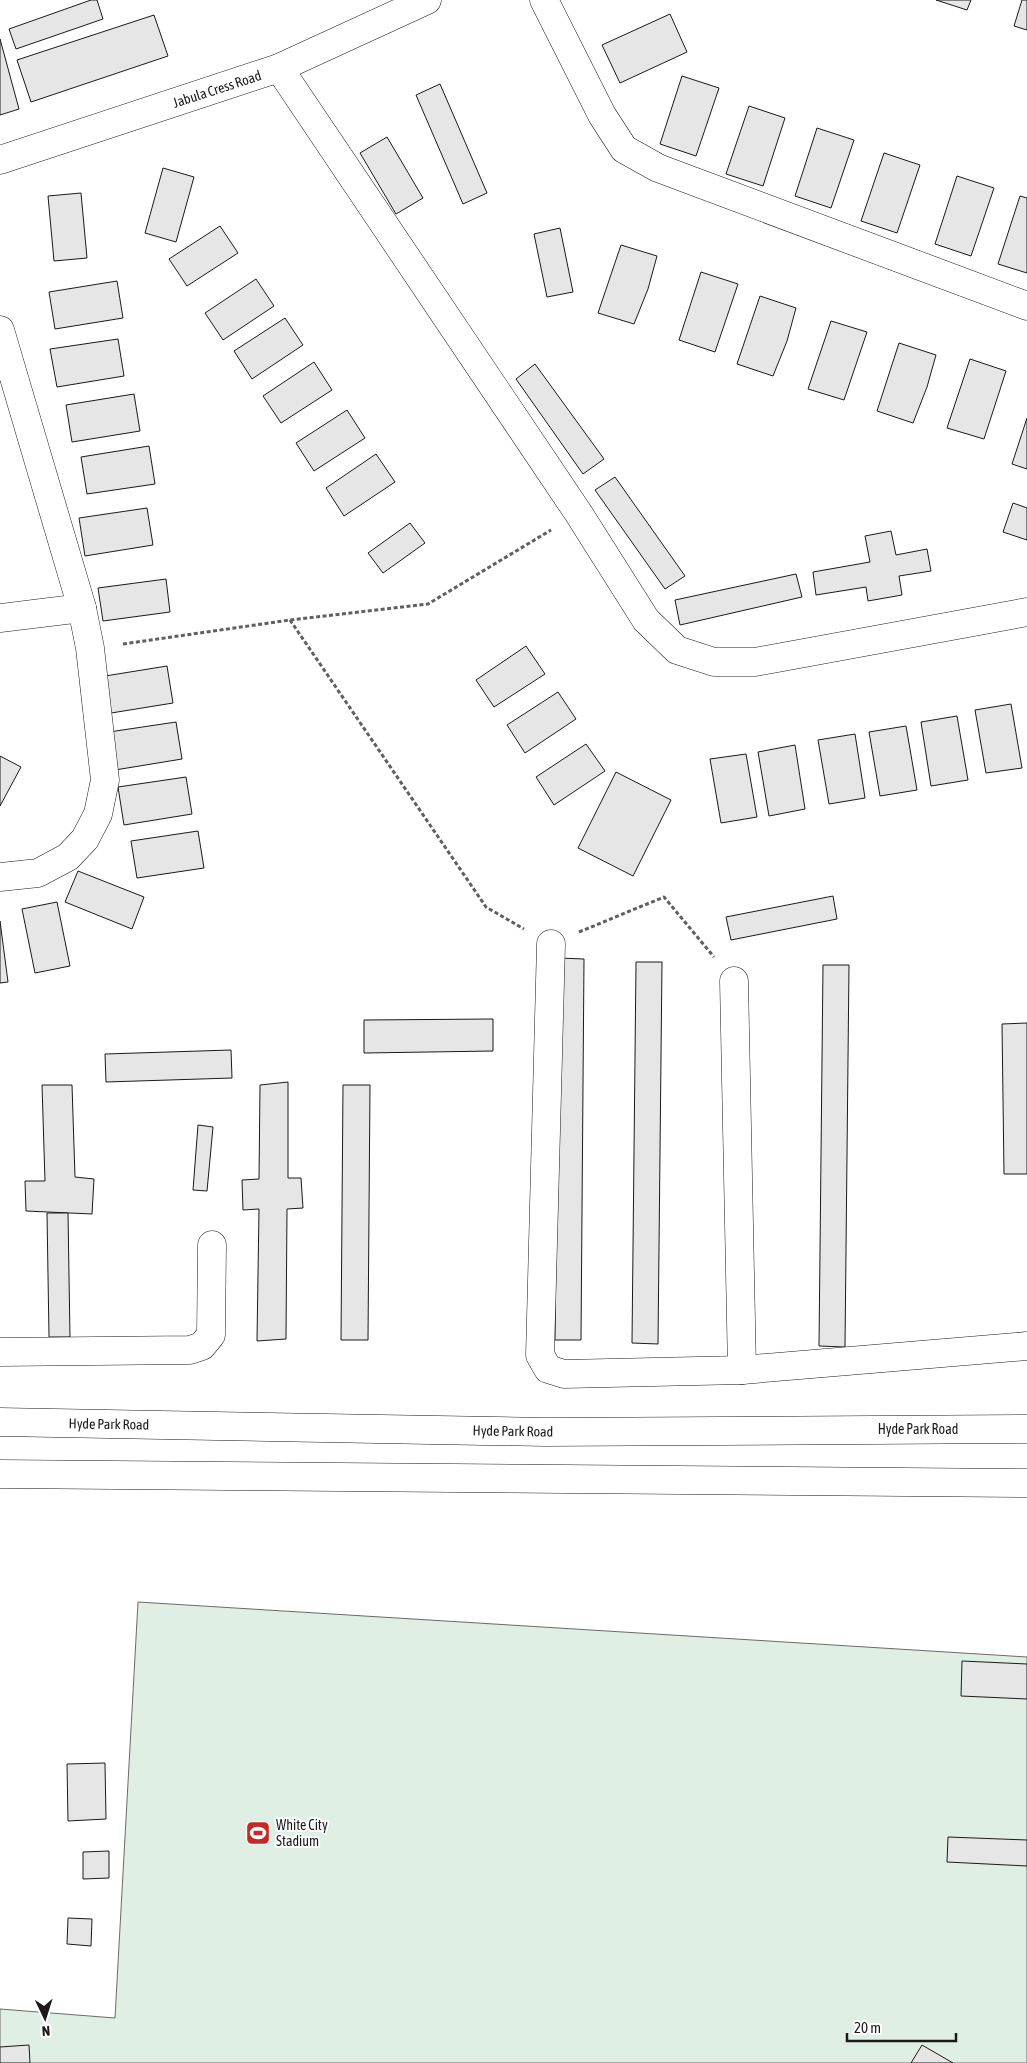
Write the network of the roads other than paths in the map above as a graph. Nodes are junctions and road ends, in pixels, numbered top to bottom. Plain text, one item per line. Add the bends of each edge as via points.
1 (428, 0) edge
2 (544, 0) edge
3 (279, 68) junction
4 (0, 160) edge
5 (1027, 306) edge
6 (0, 330) edge
7 (82, 608) junction
8 (1027, 612) edge
9 (0, 618) edge
10 (0, 878) edge
11 (551, 944) road end
12 (734, 981) road end
13 (212, 1245) dead end
14 (1027, 1346) edge
15 (0, 1352) edge
16 (742, 1370) junction
17 (0, 1422) edge
18 (1027, 1429) edge
19 (0, 1474) edge
20 (1027, 1483) edge

1 - 3 street, Jabula Cress Road
2 - 5 street via 602,115 624,149 658,168
3 - 4 street, Jabula Cress Road
3 - 8 street via 579,514 646,620 677,650 714,662 755,662
6 - 7 street
7 - 9 street
7 - 10 street via 90,648 105,780 98,814 85,839 68,857 38,873
11 - 16 street via 540,1355 548,1369 564,1374
12 - 16 street
13 - 15 street via 211,1335 202,1346 190,1350
14 - 16 street
17 - 18 street, Hyde Park Road via 544,1432
19 - 20 street

